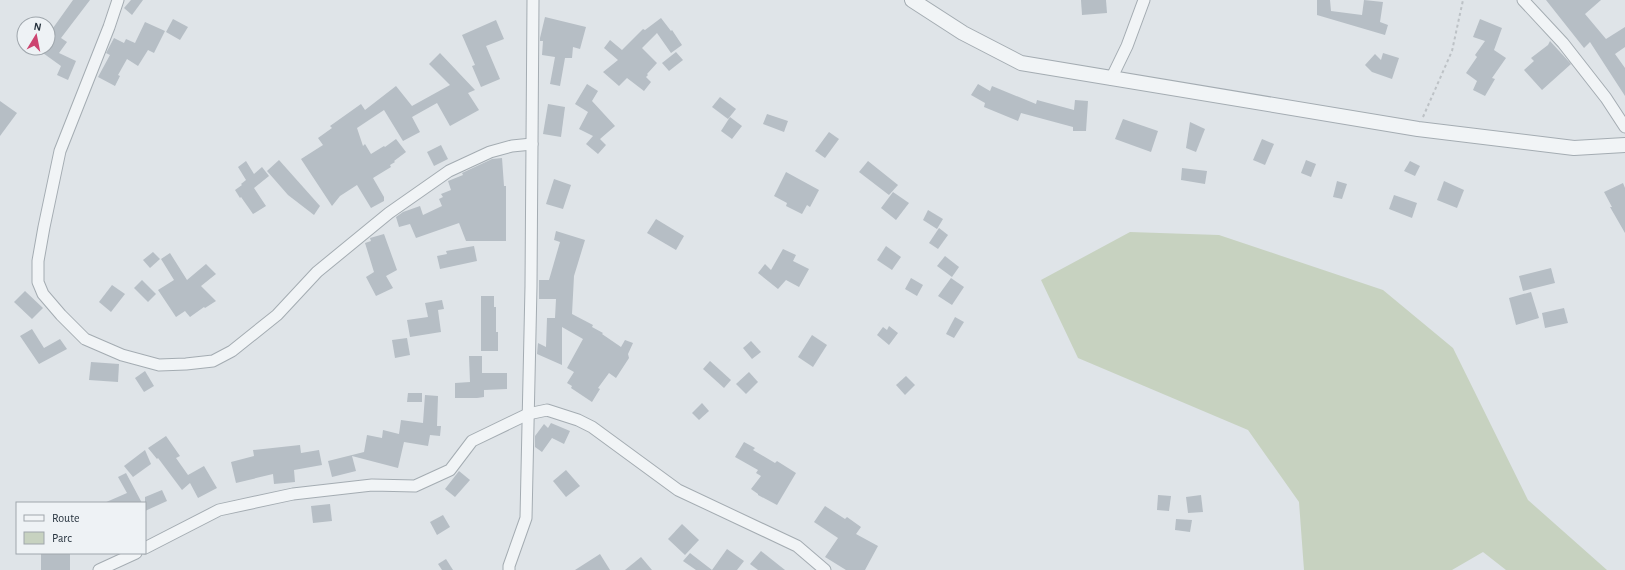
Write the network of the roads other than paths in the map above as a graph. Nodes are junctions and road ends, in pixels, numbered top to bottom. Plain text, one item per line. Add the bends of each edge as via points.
1 (118, 0) edge
2 (534, 0) edge
3 (912, 0) edge
4 (1144, 0) edge
5 (1523, 0) edge
6 (1111, 79) junction
7 (1625, 127) edge
8 (532, 144) junction
9 (1625, 145) edge
10 (528, 414) junction
11 (146, 547) edge
12 (134, 554) edge
13 (99, 570) edge
14 (509, 570) edge
15 (825, 570) edge

1 - 8 street via 60,151 38,261 38,282 43,294 85,339 122,355 159,364 213,361 232,351 277,315 317,272 372,226 449,171 490,152
2 - 8 street
3 - 6 street via 963,33 1021,63
4 - 6 street via 1127,46
5 - 7 street via 1563,43
6 - 9 street via 1418,129 1574,148
8 - 10 street
10 - 11 street via 472,441 450,470 415,486 372,485 293,494 219,510
10 - 14 street via 526,518
10 - 15 street via 546,410 592,427 678,490 797,546
12 - 13 street

